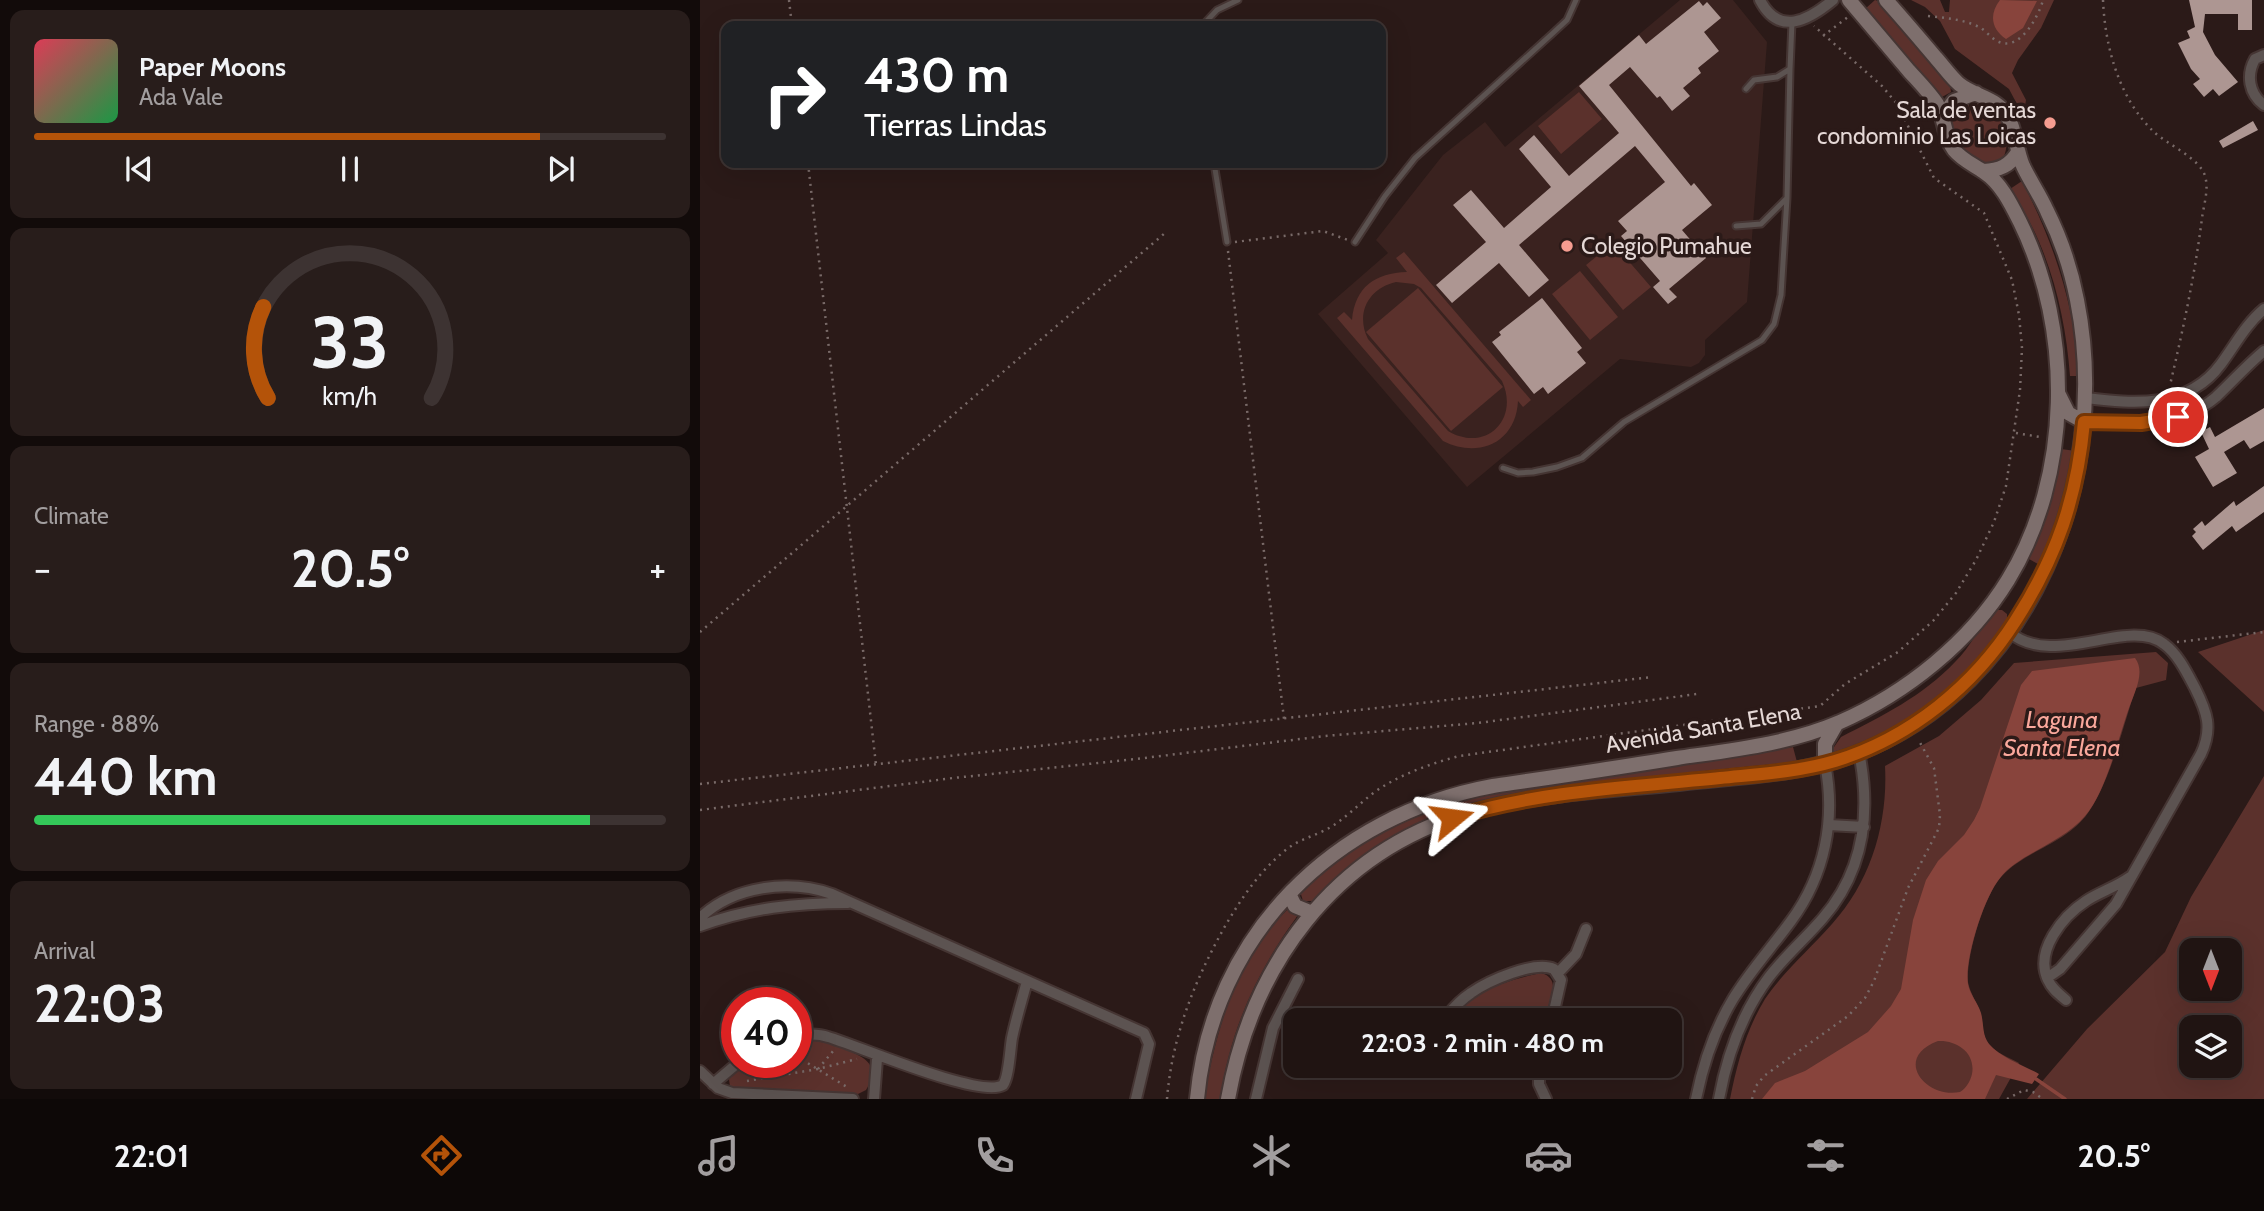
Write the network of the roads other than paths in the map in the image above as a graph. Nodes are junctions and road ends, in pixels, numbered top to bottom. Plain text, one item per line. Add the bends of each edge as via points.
1 (1238, 0) edge
2 (1576, 0) edge
3 (1760, 0) edge
4 (1833, 0) edge
5 (1849, 0) edge
6 (1886, 0) edge
7 (1207, 21) edge
8 (1792, 22) junction
9 (2264, 55) edge
10 (1790, 69) junction
11 (1746, 89) dead end
12 (1976, 93) junction
13 (2264, 104) edge
14 (1942, 117) junction
15 (2018, 152) junction
16 (1215, 168) edge
17 (1983, 171) junction
18 (1787, 198) junction
19 (1736, 226) dead end
20 (1227, 242) road end
21 (1355, 242) road end
22 (2264, 309) edge
23 (2264, 351) edge
24 (2057, 390) junction
25 (2086, 398) junction
26 (2084, 422) junction
27 (1503, 468) dead end
28 (2015, 568) junction
29 (2039, 583) junction
30 (2001, 592) junction
31 (2022, 611) junction
32 (2009, 632) junction
33 (1837, 723) junction
34 (1859, 752) junction
35 (1825, 764) junction
36 (1829, 825) junction
37 (1864, 827) junction
38 (2132, 875) junction
39 (1289, 894) junction
40 (850, 903) junction
41 (1312, 913) junction
42 (700, 918) edge
43 (700, 926) edge
44 (1586, 929) dead end
45 (1558, 973) junction
46 (2047, 978) junction
47 (1298, 979) dead end
48 (1027, 981) junction
49 (2066, 1000) dead end
50 (1458, 1008) edge
51 (1555, 1008) edge
52 (812, 1034) edge
53 (874, 1058) junction
54 (700, 1071) edge
55 (721, 1077) edge
56 (1539, 1078) edge
57 (713, 1084) junction
58 (853, 1099) edge
59 (874, 1099) edge
60 (1136, 1099) edge
61 (1197, 1099) edge
62 (1228, 1099) edge
63 (1256, 1099) edge
64 (1546, 1099) edge
65 (1696, 1099) edge
66 (1719, 1099) edge

1 - 7 lane
2 - 21 lane via 1567,20 1415,158
3 - 8 street via 1772,16
4 - 8 street via 1807,19
5 - 14 street, Avenida Santa Elena via 1931,97
6 - 12 street, Avenida Santa Elena via 1954,79
8 - 10 lane
9 - 13 street via 2255,59 2250,72 2251,90
10 - 11 lane via 1777,77 1754,80
10 - 18 lane
12 - 14 street via 1954,101
12 - 15 street, Avenida Santa Elena via 2004,111
14 - 17 street, Avenida Santa Elena via 1954,150
15 - 17 street via 2000,169
15 - 25 street, Avenida Santa Elena via 2055,227 2071,274 2084,349
16 - 20 lane
17 - 24 street, Avenida Santa Elena via 2008,200 2037,262 2053,332
18 - 19 lane via 1761,224
18 - 27 lane via 1781,295 1774,324 1762,340 1624,422 1582,458 1533,472
22 - 25 street via 2209,377 2182,395 2150,403
23 - 26 street via 2215,398 2188,414 2141,423
24 - 26 street via 2068,413
24 - 28 street, Avenida Santa Elena via 2049,473
25 - 26 street, Avenida Santa Elena
26 - 29 street, Avenida Santa Elena via 2068,513
28 - 29 street via 2029,571
28 - 30 street, Avenida Santa Elena
29 - 31 street, Avenida Santa Elena
30 - 31 street via 2007,604
30 - 33 street, Avenida Santa Elena via 1962,638 1923,672 1877,704
31 - 32 street, Avenida Santa Elena
32 - 34 street, Avenida Santa Elena via 1981,668 1941,704 1903,731
32 - 38 street via 2039,646 2141,636 2164,643 2195,688 2208,735
33 - 35 street via 1825,744
33 - 39 street, Avenida Santa Elena via 1743,749 1484,787 1437,799 1390,818 1351,841
34 - 35 street, Avenida Santa Elena
34 - 37 street
35 - 36 street
35 - 41 street, Avenida Santa Elena via 1548,797 1472,812 1415,833 1379,854
36 - 37 street
36 - 65 street via 1823,857 1806,897 1724,1016
37 - 66 street via 1855,864 1838,899 1770,976 1748,1011 1731,1050
38 - 46 street via 2098,927
38 - 46 street via 2089,899 2060,925 2046,957
39 - 41 street via 1294,906
39 - 61 street, Avenida Santa Elena via 1241,956 1227,984 1206,1045
40 - 42 street via 812,888 770,888 733,896
40 - 43 street via 776,906
40 - 48 street
41 - 62 street, Avenida Santa Elena via 1262,988 1239,1048
44 - 45 street via 1576,954
45 - 50 street via 1538,966 1493,981 1465,997
45 - 51 street via 1561,984
46 - 49 street
47 - 63 street via 1273,1028
48 - 53 street via 1002,1092 944,1085
48 - 60 street via 1144,1033 1149,1044
52 - 53 street
53 - 59 street
54 - 57 street
55 - 57 street
56 - 64 street
57 - 58 street via 732,1093

